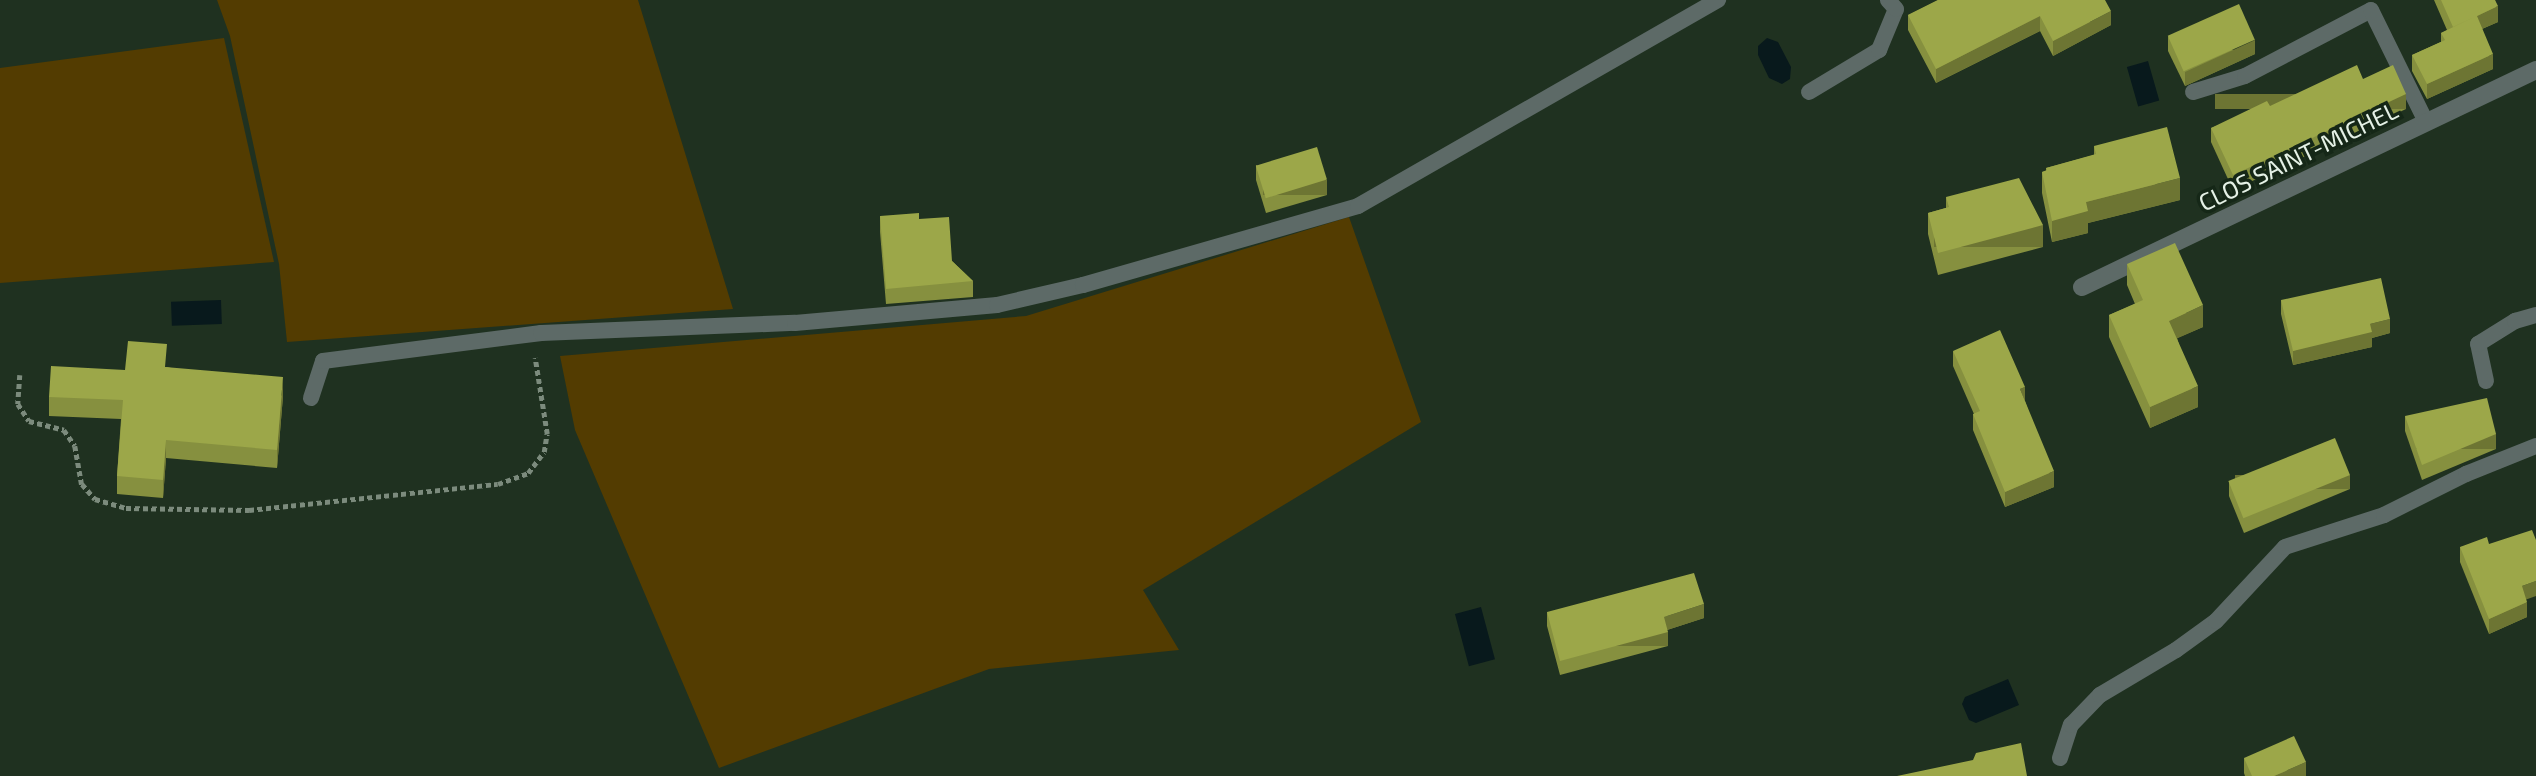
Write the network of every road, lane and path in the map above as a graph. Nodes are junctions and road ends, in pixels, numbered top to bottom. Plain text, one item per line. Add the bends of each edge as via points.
1 (1718, 0) edge
2 (1888, 0) edge
3 (2536, 70) edge
4 (1809, 92) dead end
5 (2193, 92) dead end
6 (2426, 122) junction
7 (2082, 287) dead end
8 (2536, 315) edge
9 (541, 333) junction
10 (20, 375) dead end
11 (2486, 381) dead end
12 (311, 398) dead end
13 (2536, 446) edge
14 (2060, 758) dead end

1 - 9 lane via 1358,206 1109,277 998,305 795,323
2 - 4 lane via 1896,9 1879,50
3 - 6 street, CLOS SAINT-MICHEL
5 - 6 lane via 2245,76 2371,10
6 - 7 street, CLOS SAINT-MICHEL
8 - 11 lane via 2515,321 2478,344
9 - 10 path via 536,377 547,433 544,452 527,472 498,484 249,510 126,508 96,499 82,484 75,446 64,430 29,421 19,404
9 - 12 lane via 323,361
13 - 14 lane via 2384,515 2286,547 2216,621 2101,695 2071,725

